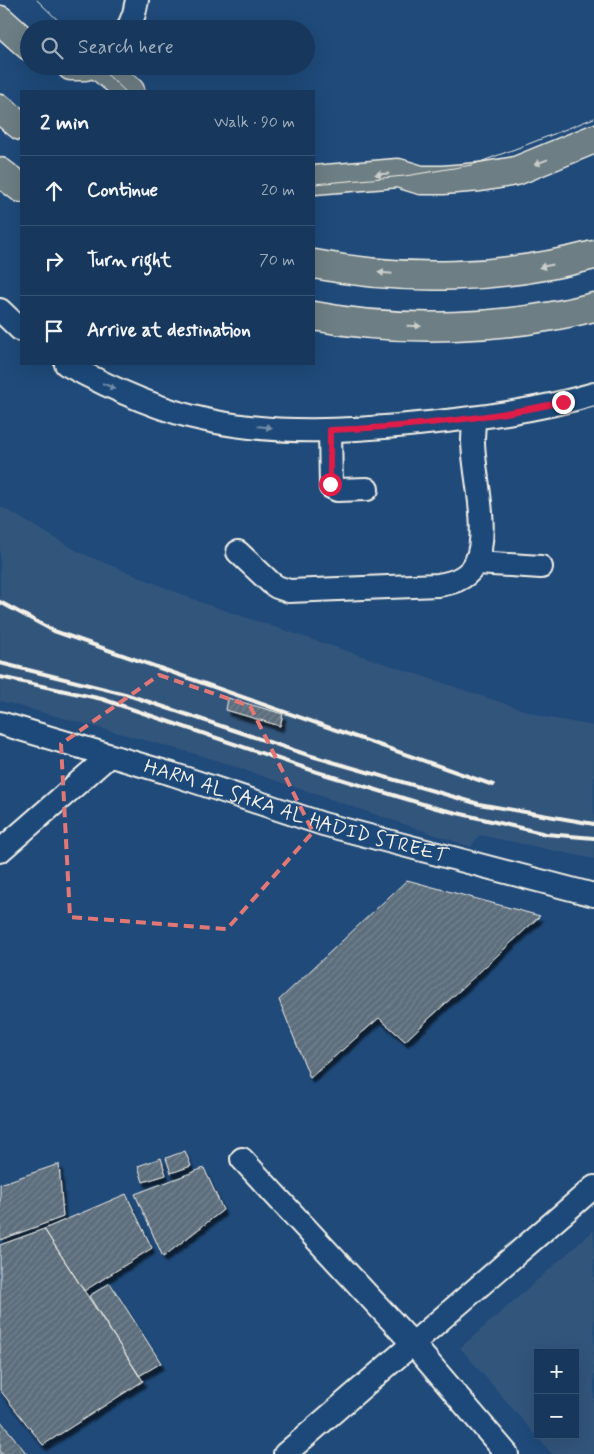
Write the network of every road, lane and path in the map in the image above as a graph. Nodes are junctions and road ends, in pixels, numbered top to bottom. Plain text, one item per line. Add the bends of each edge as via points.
1 (137, 0) edge
2 (0, 20) edge
3 (132, 20) edge
4 (20, 38) edge
5 (111, 75) edge
6 (129, 90) edge
7 (0, 109) edge
8 (20, 125) edge
9 (594, 139) edge
10 (0, 172) edge
11 (315, 180) edge
12 (20, 187) edge
13 (594, 255) edge
14 (315, 264) edge
15 (594, 307) edge
16 (0, 310) edge
17 (315, 316) edge
18 (20, 329) edge
19 (68, 365) edge
20 (594, 394) edge
21 (474, 419) junction
22 (330, 430) junction
23 (367, 489) dead end
24 (238, 552) dead end
25 (476, 563) junction
26 (541, 567) dead end
27 (0, 723) edge
28 (109, 756) junction
29 (0, 852) edge
30 (594, 895) edge
31 (242, 1159) dead end
32 (594, 1187) edge
33 (413, 1344) junction
34 (285, 1454) edge
35 (507, 1454) edge

1 - 3 street
2 - 4 main road
5 - 6 main road
7 - 8 main road
9 -> 11 main road via 516,171 480,177 422,180 398,173
10 - 12 main road
13 -> 14 main road via 538,267 453,276 369,272
17 -> 15 main road via 372,324 425,326 530,319
16 - 18 street
19 -> 22 street via 167,410 207,420 248,426
20 - 21 street
21 - 22 street
21 - 25 street via 473,442 482,534
22 - 23 street via 331,487 337,490
24 - 25 street via 271,583 290,591 453,583
25 - 26 street
27 - 28 street, HARM AL SAKA AL HADID STREET
28 - 29 street
28 - 30 street, HARM AL SAKA AL HADID STREET via 323,824
31 - 33 street
32 - 33 street
33 - 34 street
33 - 35 street

